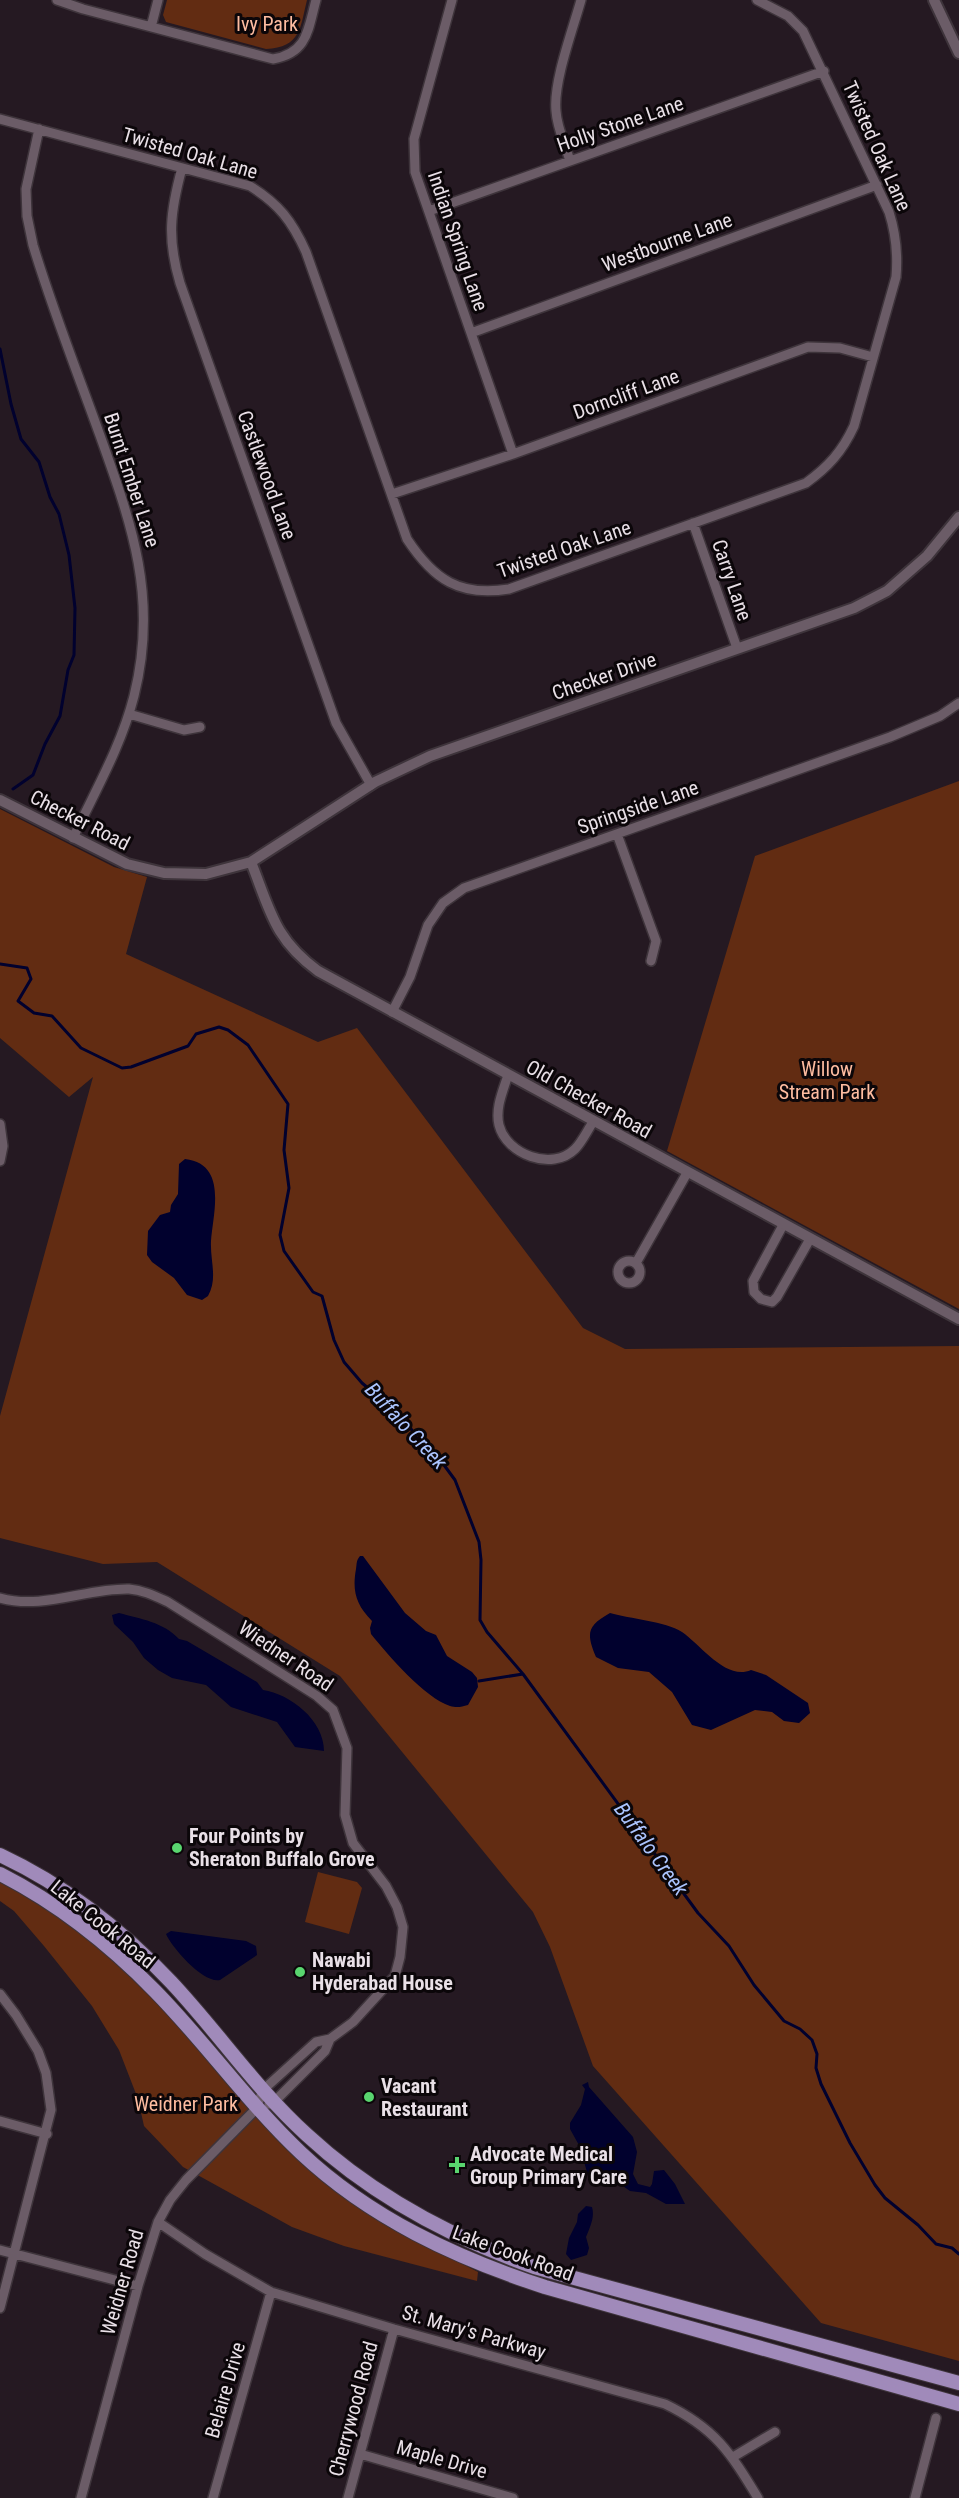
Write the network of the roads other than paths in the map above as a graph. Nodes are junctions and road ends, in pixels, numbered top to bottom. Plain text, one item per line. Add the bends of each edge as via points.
1 (57, 0) edge
2 (158, 0) edge
3 (316, 0) edge
4 (452, 0) edge
5 (581, 0) edge
6 (756, 0) edge
7 (938, 1) edge
8 (151, 27) junction
9 (959, 54) edge
10 (824, 71) junction
11 (0, 119) edge
12 (39, 129) junction
13 (570, 160) junction
14 (182, 168) junction
15 (877, 185) junction
16 (429, 211) junction
17 (471, 333) junction
18 (873, 357) junction
19 (513, 454) junction
20 (392, 494) junction
21 (959, 517) edge
22 (693, 523) junction
23 (737, 648) junction
24 (959, 703) edge
25 (129, 714) junction
26 (200, 727) dead end
27 (371, 785) junction
28 (0, 800) edge
29 (616, 834) junction
30 (73, 838) junction
31 (251, 862) junction
32 (651, 961) dead end
33 (392, 1012) junction
34 (508, 1075) junction
35 (593, 1122) junction
36 (0, 1124) edge
37 (0, 1161) edge
38 (687, 1173) junction
39 (783, 1225) junction
40 (810, 1239) junction
41 (636, 1263) dead end
42 (959, 1319) edge
43 (0, 1598) edge
44 (0, 1855) edge
45 (0, 1874) edge
46 (400, 1958) joint
47 (0, 1994) edge
48 (330, 2039) junction
49 (263, 2090) junction
50 (274, 2102) junction
51 (256, 2109) junction
52 (0, 2121) edge
53 (47, 2134) junction
54 (158, 2222) junction
55 (0, 2250) edge
56 (15, 2254) junction
57 (138, 2286) junction
58 (271, 2292) junction
59 (0, 2308) edge
60 (394, 2329) junction
61 (959, 2383) edge
62 (959, 2404) edge
63 (936, 2418) dead end
64 (775, 2432) dead end
65 (360, 2454) junction
66 (733, 2457) junction
67 (81, 2498) edge
68 (213, 2498) edge
69 (348, 2498) edge
70 (513, 2498) edge
71 (758, 2498) edge
72 (915, 2498) edge

1 - 8 street
2 - 8 street
3 - 8 street via 304,43 285,57 273,59
4 - 16 street, Indian Spring Lane via 414,139 415,172
5 - 13 street via 555,108
6 - 10 street, Twisted Oak Lane via 789,16 803,31
7 - 9 street
10 - 13 street, Holly Stone Lane
10 - 15 street, Twisted Oak Lane
11 - 12 street, Twisted Oak Lane
12 - 14 street, Twisted Oak Lane
12 - 25 street, Burnt Ember Lane via 26,189 33,245 129,517 142,578 142,652
13 - 16 street, Holly Stone Lane
14 - 20 street, Twisted Oak Lane via 250,186 280,209 295,227
14 - 27 street, Castlewood Lane via 170,222 180,283 336,723
15 - 17 street, Westbourne Lane
15 - 18 street, Twisted Oak Lane via 895,231 898,256 896,277
16 - 17 street, Indian Spring Lane
17 - 19 street, Indian Spring Lane
18 - 19 street, Dorncliff Lane via 840,348 808,347
18 - 22 street, Twisted Oak Lane via 854,426 844,447 826,468 806,483
19 - 20 street, Dorncliff Lane
20 - 22 street, Twisted Oak Lane via 419,558 450,584 470,591 509,589
21 - 23 street, Checker Drive via 927,556 887,591 854,608
22 - 23 street, Carry Lane
23 - 27 street, Checker Drive via 430,756
24 - 29 street, Springside Lane via 940,716 890,737
25 - 26 street via 184,730
25 - 30 street, Burnt Ember Lane
27 - 31 street, Checker Drive
28 - 30 street, Checker Road
29 - 32 street via 656,941
29 - 33 street, Springside Lane via 471,885 443,903 428,925 410,977
30 - 31 street, Checker Road via 127,864 164,873 206,874
31 - 33 street, Old Checker Road via 278,930 300,958
33 - 34 street, Old Checker Road
34 - 35 street, Old Checker Road
34 - 35 street via 497,1115 500,1128 519,1152 530,1157 560,1157 574,1150
35 - 38 street, Old Checker Road
36 - 37 street
38 - 39 street, Old Checker Road
38 - 41 street
39 - 40 street, Old Checker Road
39 - 40 street via 753,1281 754,1292 761,1299 772,1302 777,1297
40 - 42 street, Old Checker Road
43 - 46 street, Wiedner Road via 12,1602 120,1590 147,1593 168,1602 333,1710 347,1748 345,1815 353,1843 398,1907 403,1927
44 - 49 main road, Lake Cook Road via 57,1887 129,1941 172,1983
45 - 51 main road, Lake Cook Road via 19,1883 112,1951 156,1992
46 - 48 street, Weidner Road via 395,1976 376,1998 354,2022
47 - 53 street via 38,2051 46,2073 51,2110
48 - 49 street, Weidner Road via 316,2042
48 - 50 street, Weidner Road via 325,2051
49 - 50 main road, Lake Cook Road
49 - 51 street, Weidner Road
50 - 51 street, Weidner Road
50 - 61 main road, Lake Cook Road via 307,2135 373,2187 443,2230 494,2253 578,2280
51 - 54 street, Weidner Road via 186,2180
51 - 62 main road, Lake Cook Road via 319,2169 384,2216 439,2247 488,2268 545,2288
52 - 53 street
53 - 56 street
54 - 57 street, Weidner Road
54 - 58 street, St. Mary's Parkway
55 - 56 street
56 - 57 street
56 - 59 street
57 - 67 street, Weidner Road
58 - 60 street, St. Mary's Parkway
58 - 68 street, Belaire Drive
60 - 65 street, Cherrywood Road
60 - 66 street, St. Mary's Parkway via 664,2404 692,2417
63 - 72 street
64 - 66 street
65 - 69 street, Cherrywood Road
65 - 70 street, Maple Drive
66 - 71 street, St. Mary's Parkway

